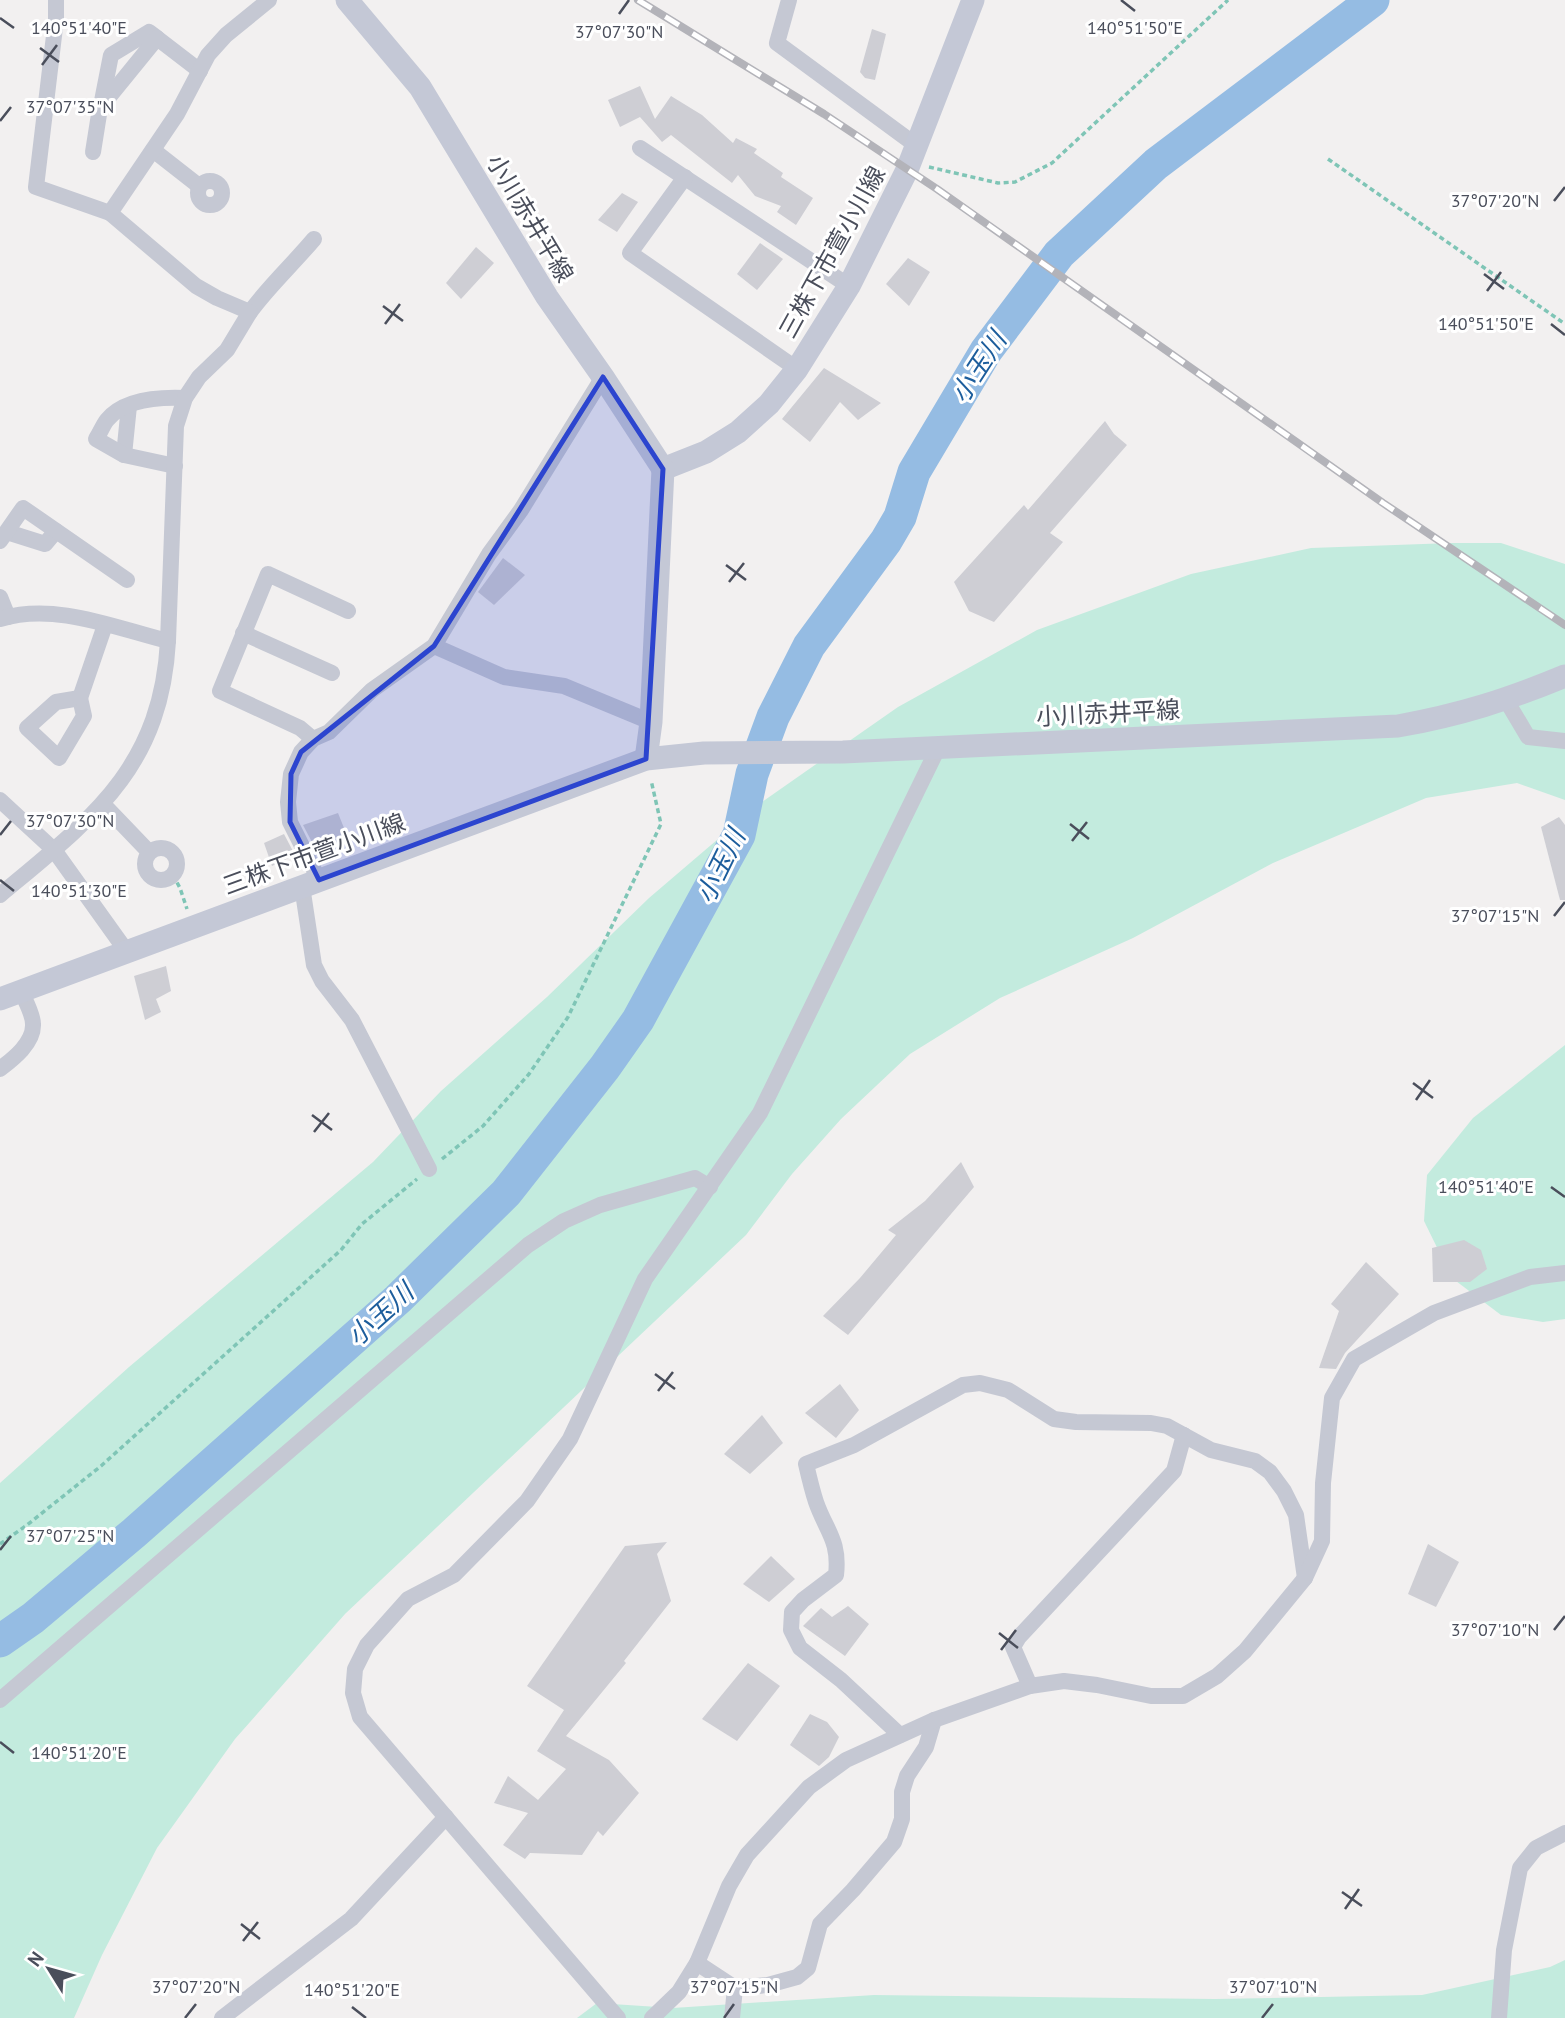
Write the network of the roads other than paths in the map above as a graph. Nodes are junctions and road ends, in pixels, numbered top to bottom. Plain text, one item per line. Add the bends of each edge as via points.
1 (56, 0) edge
2 (269, 0) edge
3 (346, 0) edge
4 (789, 0) edge
5 (973, 0) edge
6 (157, 38) junction
7 (200, 71) junction
8 (100, 108) junction
9 (640, 148) dead end
10 (153, 150) junction
11 (93, 152) dead end
12 (914, 152) junction
13 (685, 177) junction
14 (199, 186) dead end
15 (110, 213) junction
16 (314, 239) dead end
17 (849, 286) junction
18 (250, 312) junction
19 (797, 369) junction
20 (603, 377) junction
21 (185, 398) junction
22 (129, 406) junction
23 (124, 454) junction
24 (175, 466) junction
25 (663, 469) junction
26 (56, 531) junction
27 (3, 536) edge
28 (127, 580) dead end
29 (0, 597) edge
30 (348, 611) dead end
31 (4, 618) edge
32 (105, 625) junction
33 (243, 634) junction
34 (168, 641) junction
35 (434, 646) junction
36 (332, 673) dead end
37 (1565, 676) edge
38 (80, 698) dead end
39 (1506, 700) junction
40 (651, 722) junction
41 (313, 739) junction
42 (1565, 741) edge
43 (938, 748) junction
44 (646, 759) junction
45 (0, 800) edge
46 (103, 804) junction
47 (54, 850) junction
48 (173, 875) road end
49 (310, 883) junction
50 (0, 895) edge
51 (127, 953) junction
52 (11, 995) edge
53 (0, 1069) edge
54 (429, 1169) road end
55 (710, 1187) junction
56 (1565, 1273) edge
57 (1184, 1435) junction
58 (1306, 1578) junction
59 (1030, 1686) junction
60 (0, 1700) edge
61 (934, 1720) junction
62 (900, 1735) junction
63 (446, 1817) junction
64 (1565, 1833) edge
65 (697, 1963) junction
66 (735, 1988) junction
67 (222, 2018) edge
68 (618, 2018) edge
69 (652, 2018) edge
70 (732, 2018) edge
71 (1499, 2018) edge

1 - 15 street via 36,187
2 - 7 street via 226,35
3 - 20 main road, 小川赤井平線 via 420,87 547,297
4 - 12 street via 777,43
5 - 12 main road, 三株下市萱小川線
6 - 7 street
6 - 8 street
6 - 8 street via 149,32 111,55
7 - 10 street
8 - 11 street
9 - 13 street
10 - 14 street
10 - 15 street
12 - 17 main road, 三株下市萱小川線
13 - 17 street
13 - 19 street via 630,253
15 - 18 street via 196,286
16 - 18 street
17 - 19 main road, 三株下市萱小川線
18 - 21 street via 227,350
19 - 25 main road, 三株下市萱小川線 via 738,432 706,452
20 - 25 main road, 小川赤井平線
20 - 35 street
21 - 22 street via 153,397
21 - 24 street via 176,426
22 - 23 street
22 - 23 street via 108,418 96,439
23 - 24 street
24 - 34 street
25 - 40 main road
26 - 27 street via 45,544
26 - 27 street via 23,508
26 - 28 street
29 - 31 street
30 - 33 street via 268,574
31 - 32 street via 65,614
32 - 34 street
32 - 38 street
33 - 36 street
33 - 41 street via 220,691 300,728
34 - 46 street via 167,673 151,731
35 - 40 street via 504,677 564,686
35 - 41 street via 372,690 329,732
37 - 39 main road, 小川赤井平線
39 - 42 street via 1528,737
39 - 43 main road, 小川赤井平線 via 1398,726
40 - 44 main road
41 - 49 street via 291,774 288,802
43 - 44 main road, 小川赤井平線 via 704,753
43 - 55 street via 760,1112
44 - 49 main road, 三株下市萱小川線
45 - 47 street
46 - 47 street
46 - 48 street via 149,852 145,862 148,873 157,880
47 - 50 street
47 - 51 street
49 - 51 main road, 三株下市萱小川線
49 - 54 street via 314,965 352,1020
51 - 52 main road, 三株下市萱小川線
52 - 53 street via 33,1023 17,1055
55 - 60 street via 695,1178 600,1205 528,1245
55 - 63 street via 645,1279 569,1440 527,1501 454,1574 408,1599 367,1645 355,1669 353,1693 360,1717
56 - 58 street via 1530,1277 1434,1313 1354,1359 1332,1398 1322,1541
57 - 58 street via 1211,1450 1255,1461 1270,1472 1296,1515
57 - 59 street via 1174,1471 1019,1637 1014,1656
57 - 62 street via 1151,1423 1054,1419 1008,1390 980,1383 963,1385 854,1445 806,1464 816,1503 835,1541 837,1564 836,1575 792,1612 791,1630 800,1648
58 - 59 street via 1245,1651 1217,1676 1182,1696 1151,1696 1064,1681
59 - 61 street
61 - 62 street
61 - 66 street via 926,1747 907,1776 894,1842 820,1924 808,1968 788,1980
62 - 65 street via 846,1759 809,1787 747,1855
63 - 67 street via 351,1919
63 - 68 street
64 - 71 street via 1536,1848 1520,1868 1504,1950
65 - 66 street
65 - 69 street via 679,1992
66 - 70 street

